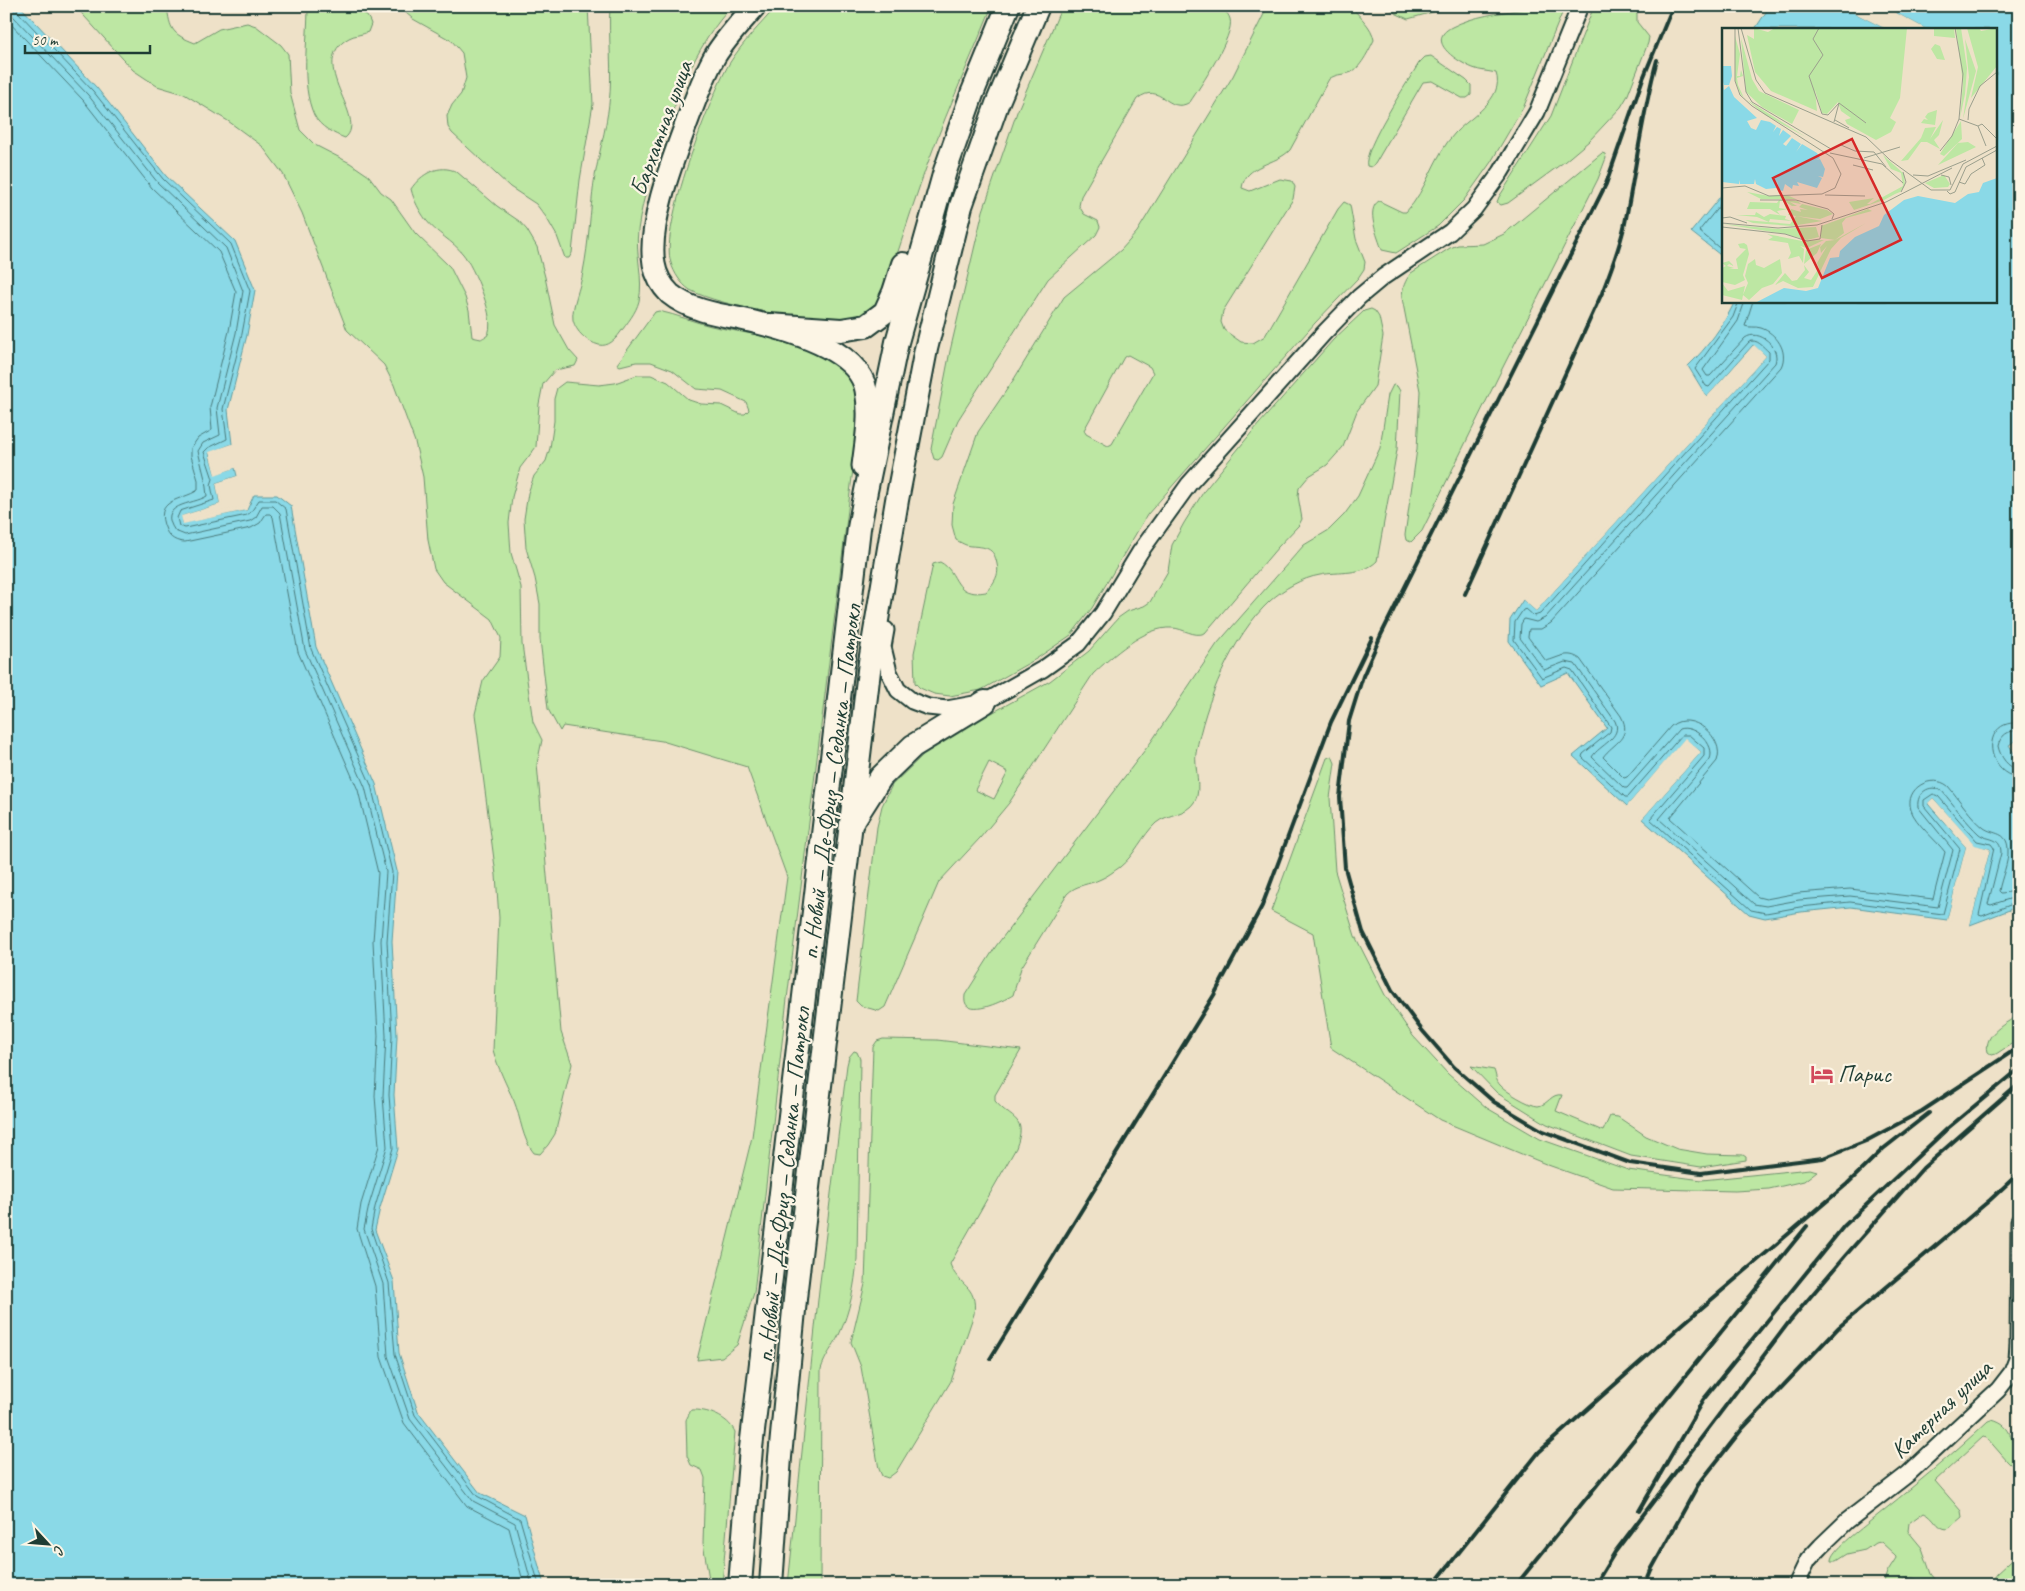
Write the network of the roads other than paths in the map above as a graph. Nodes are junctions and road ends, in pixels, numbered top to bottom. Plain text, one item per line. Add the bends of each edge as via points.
1 (755, 6) edge
2 (1008, 6) edge
3 (1038, 6) edge
4 (1580, 6) edge
5 (945, 171) junction
6 (769, 325) junction
7 (866, 491) junction
8 (897, 500) junction
9 (985, 702) junction
10 (850, 826) junction
11 (2019, 1221) edge
12 (740, 1585) edge
13 (771, 1585) edge
14 (1796, 1585) edge

1 - 6 main road, Бархатная улица via 715,56 696,99 660,204 654,264 662,286 682,301 719,314
2 - 5 main road, п. Новый — Де-Фриз — Седанка — Патрокл
3 - 8 main road, п. Новый — Де-Фриз — Седанка — Патрокл via 997,104 962,206 926,349
4 - 9 street via 1536,112 1502,172 1474,209 1450,232 1377,282 1324,333 1189,484 1145,544 1103,613 1078,644 1043,669
5 - 6 main road via 929,187 885,312 866,326 841,330
5 - 7 main road, п. Новый — Де-Фриз — Седанка — Патрокл via 897,342
6 - 7 main road, Бархатная улица via 828,347 844,358 864,384 868,411 862,470
7 - 12 main road, п. Новый — Де-Фриз — Седанка — Патрокл via 853,577 751,1448
8 - 9 street via 901,522 883,646 889,672 898,690 912,701 928,707 947,709
8 - 10 main road, п. Новый — Де-Фриз — Седанка — Патрокл via 870,662
9 - 10 main road via 913,746 881,777
10 - 13 main road, п. Новый — Де-Фриз — Седанка — Патрокл via 796,1289
11 - 14 street, Катерная улица via 2018,1343 2012,1372 1982,1408 1821,1546 1808,1560

